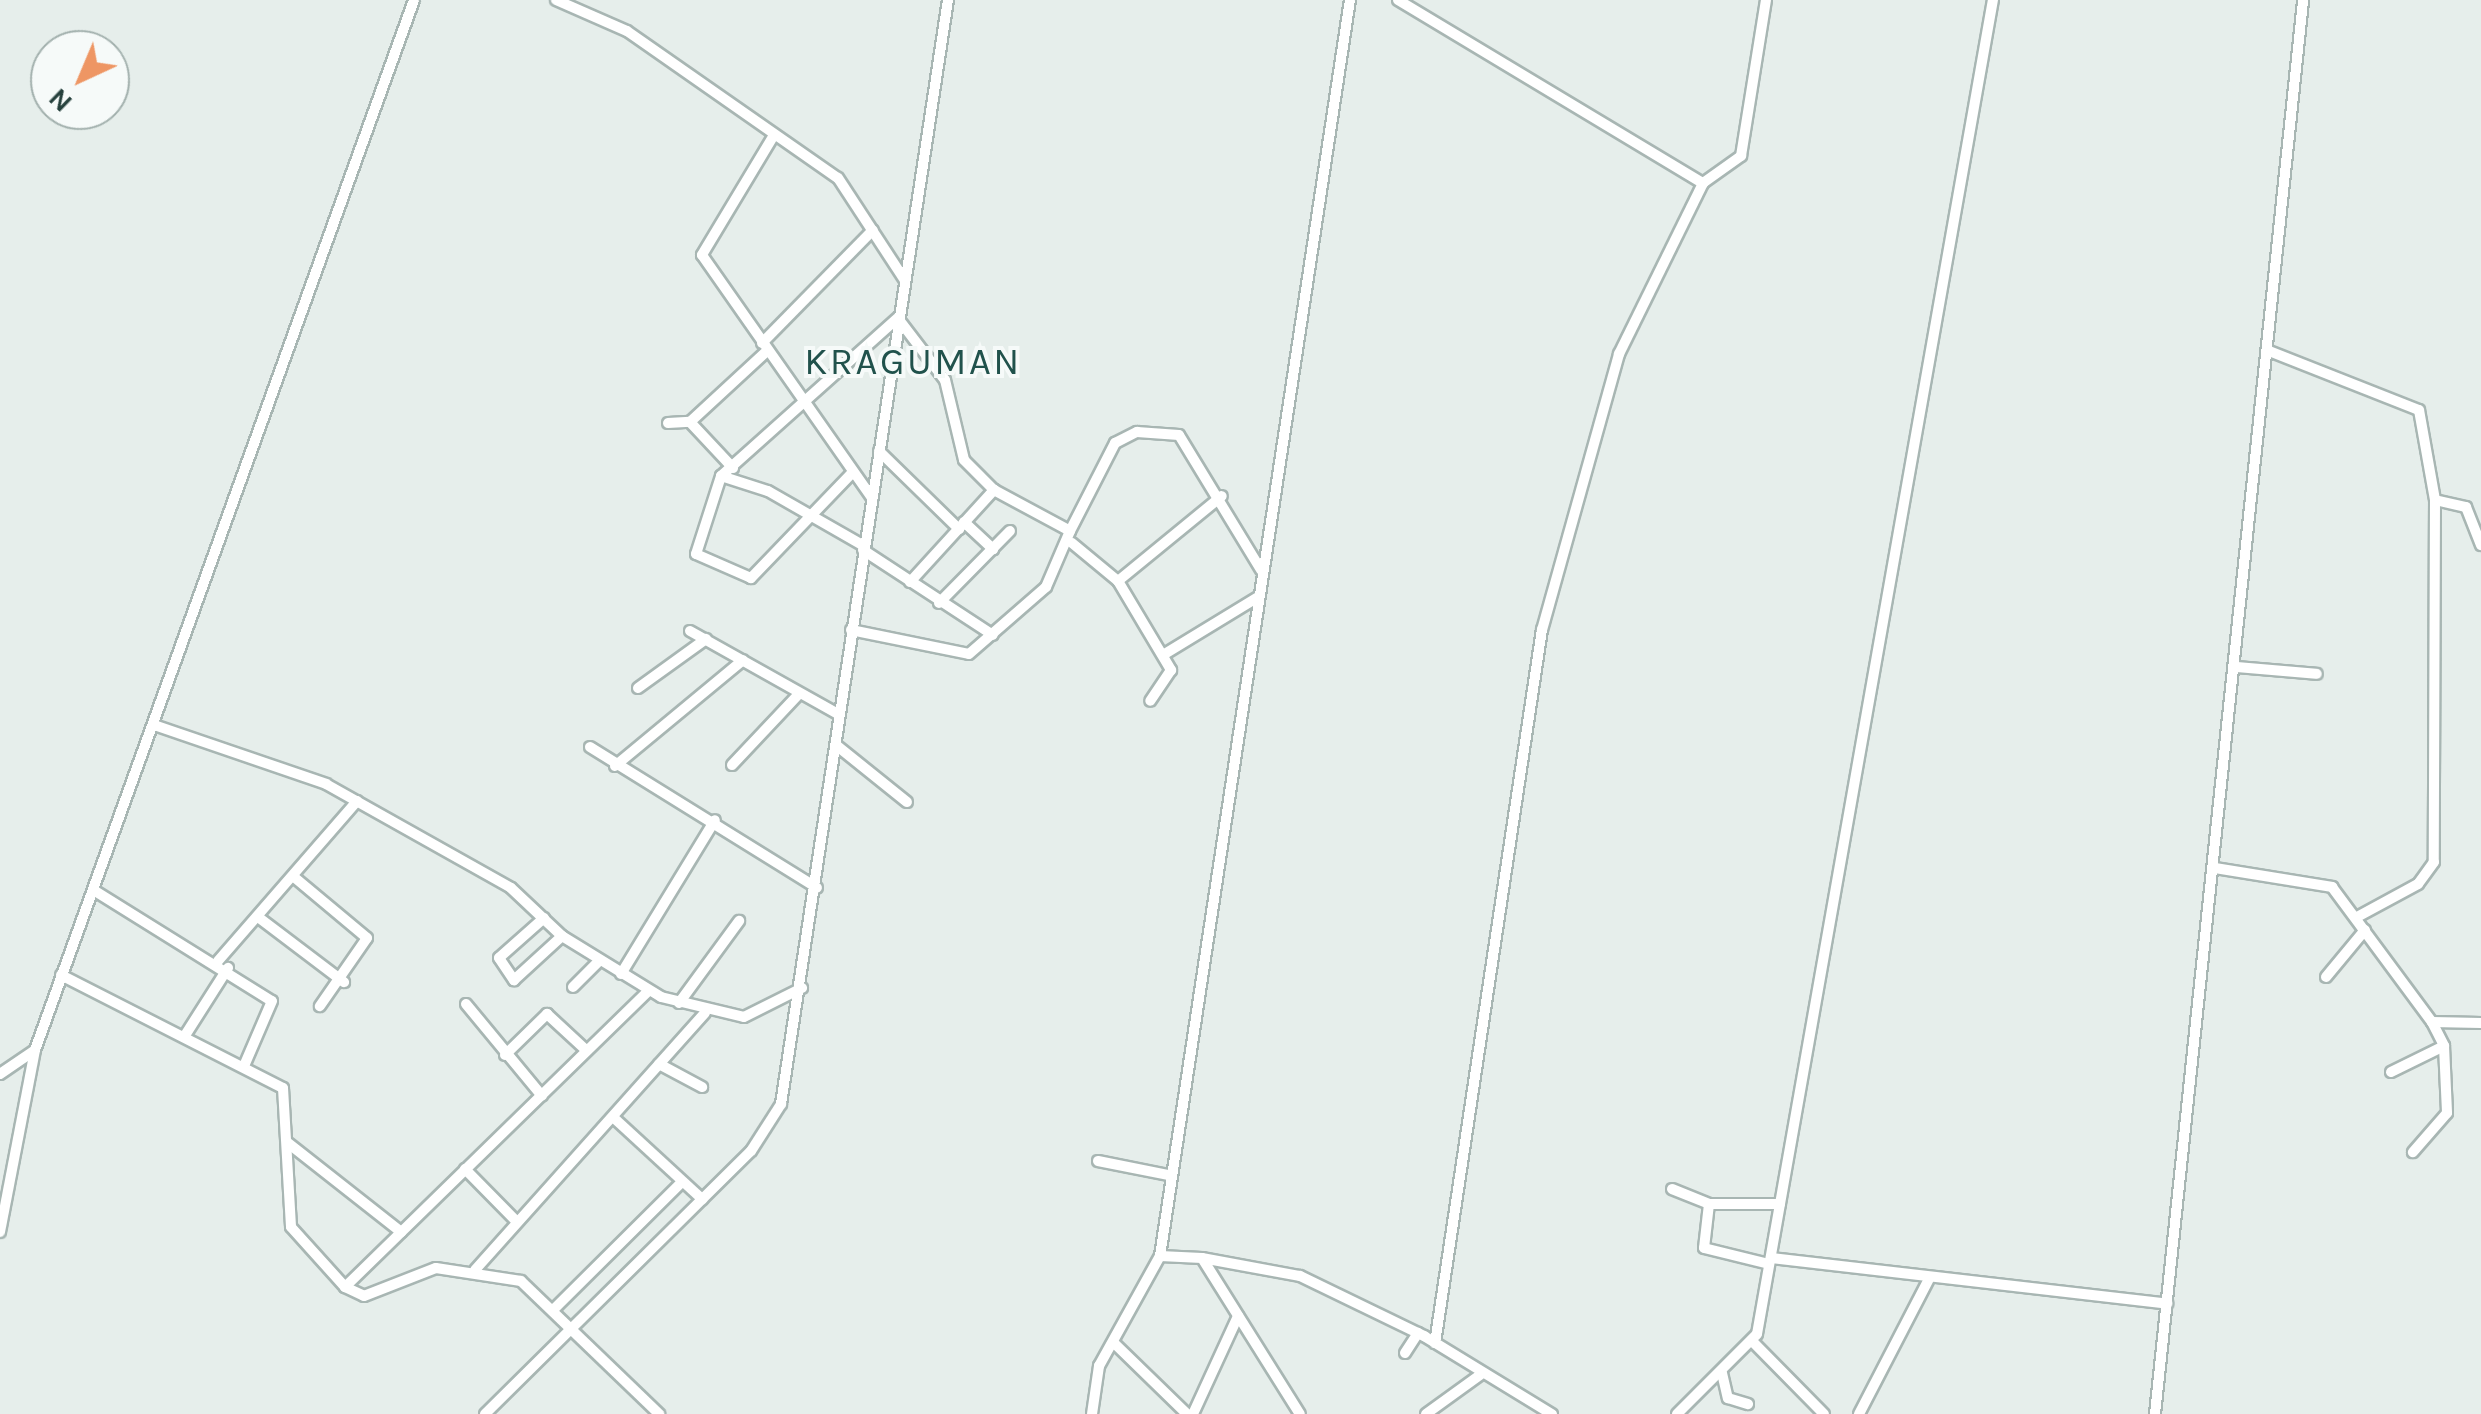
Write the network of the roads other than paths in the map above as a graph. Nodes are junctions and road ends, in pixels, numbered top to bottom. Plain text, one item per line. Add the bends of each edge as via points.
1 (414, 0) edge
2 (556, 0) edge
3 (948, 0) edge
4 (1350, 0) edge
5 (1398, 0) edge
6 (1766, 0) edge
7 (1993, 0) edge
8 (2303, 0) edge
9 (774, 136) junction
10 (1703, 184) junction
11 (872, 230) junction
12 (904, 278) junction
13 (900, 318) junction
14 (764, 347) junction
15 (2269, 351) junction
16 (802, 399) junction
17 (690, 422) junction
18 (668, 423) dead end
19 (879, 451) junction
20 (733, 468) junction
21 (852, 473) junction
22 (721, 476) junction
23 (994, 490) junction
24 (1222, 496) junction
25 (872, 498) junction
26 (2440, 501) junction
27 (812, 518) junction
28 (961, 526) junction
29 (1010, 531) dead end
30 (1071, 537) junction
31 (2481, 545) edge
32 (863, 548) junction
33 (993, 549) junction
34 (1262, 571) junction
35 (1118, 581) junction
36 (910, 582) junction
37 (1258, 597) junction
38 (939, 604) junction
39 (851, 630) junction
40 (690, 631) dead end
41 (992, 635) junction
42 (706, 639) junction
43 (1164, 655) junction
44 (743, 660) junction
45 (2236, 668) junction
46 (2317, 674) dead end
47 (638, 688) dead end
48 (799, 694) junction
49 (1150, 702) dead end
50 (838, 714) junction
51 (157, 726) junction
52 (836, 745) junction
53 (590, 747) dead end
54 (732, 765) dead end
55 (616, 766) junction
56 (357, 801) junction
57 (906, 802) dead end
58 (715, 820) junction
59 (2215, 868) junction
60 (294, 878) junction
61 (817, 888) junction
62 (95, 891) junction
63 (258, 917) junction
64 (2356, 917) junction
65 (544, 918) junction
66 (739, 921) dead end
67 (2365, 930) junction
68 (562, 936) junction
69 (600, 960) junction
70 (223, 964) junction
71 (621, 974) junction
72 (61, 976) junction
73 (2326, 977) dead end
74 (344, 982) junction
75 (573, 987) dead end
76 (802, 988) junction
77 (648, 991) junction
78 (680, 1003) junction
79 (466, 1004) dead end
80 (320, 1006) dead end
81 (704, 1013) junction
82 (2432, 1022) junction
83 (2481, 1023) edge
84 (184, 1037) junction
85 (2444, 1046) junction
86 (35, 1050) junction
87 (587, 1051) junction
88 (505, 1055) junction
89 (659, 1064) junction
90 (244, 1066) junction
91 (2391, 1072) dead end
92 (0, 1074) edge
93 (702, 1087) dead end
94 (542, 1096) junction
95 (614, 1118) junction
96 (288, 1143) junction
97 (2413, 1152) dead end
98 (1098, 1161) dead end
99 (465, 1169) junction
100 (1168, 1174) junction
101 (682, 1182) junction
102 (1672, 1189) dead end
103 (702, 1200) junction
104 (1709, 1204) junction
105 (1780, 1204) junction
106 (517, 1222) junction
107 (0, 1232) edge
108 (401, 1232) junction
109 (1160, 1256) junction
110 (1202, 1258) junction
111 (1770, 1261) junction
112 (474, 1270) junction
113 (1929, 1278) junction
114 (345, 1287) junction
115 (2167, 1304) junction
116 (552, 1310) junction
117 (1238, 1314) junction
118 (574, 1328) junction
119 (1418, 1333) junction
120 (1434, 1342) junction
121 (1753, 1342) junction
122 (1114, 1343) junction
123 (1405, 1353) dead end
124 (1722, 1373) junction
125 (1480, 1375) junction
126 (1748, 1404) dead end
127 (485, 1414) edge
128 (659, 1414) edge
129 (1092, 1414) edge
130 (1190, 1414) edge
131 (1300, 1414) edge
132 (1426, 1414) edge
133 (1552, 1414) edge
134 (1678, 1414) edge
135 (1824, 1414) edge
136 (1859, 1414) edge
137 (2155, 1414) edge

1 - 51 street
2 - 9 street via 627,31
3 - 12 street
4 - 34 street
5 - 10 street
6 - 10 street via 1740,156
7 - 105 street
8 - 15 street
9 - 11 street via 838,178
9 - 14 street via 702,255
10 - 120 street via 1619,354 1546,613
11 - 12 street
11 - 14 street
12 - 13 street
13 - 16 street
13 - 19 street
13 - 23 street via 946,380 964,460
14 - 16 street
14 - 17 street
15 - 26 street via 2419,410
15 - 45 street
16 - 20 street
16 - 21 street
17 - 18 street
17 - 20 street
19 - 25 street
19 - 28 street
20 - 22 street
21 - 25 street
21 - 27 street
22 - 27 street
22 - 27 street via 700,558 750,578
23 - 28 street
23 - 30 street
24 - 30 street via 1192,444 1137,432 1114,443
24 - 34 street
24 - 35 street
25 - 32 street
26 - 31 street via 2461,503
26 - 64 street via 2434,862 2418,884
27 - 32 street
28 - 33 street
28 - 36 street
29 - 33 street
30 - 35 street
30 - 41 street via 1046,587
32 - 36 street
32 - 39 street
33 - 38 street
34 - 37 street
35 - 43 street
36 - 38 street
37 - 43 street
37 - 100 street
38 - 41 street via 957,606
39 - 41 street via 960,654
39 - 50 street
40 - 42 street
42 - 44 street
42 - 47 street
43 - 49 street via 1170,674
44 - 48 street
44 - 55 street
45 - 46 street
45 - 59 street
48 - 50 street
48 - 54 street
50 - 52 street
51 - 56 street via 297,771
51 - 62 street
52 - 57 street
52 - 61 street
53 - 55 street
55 - 58 street
56 - 60 street
56 - 65 street via 511,888
58 - 61 street
58 - 71 street
59 - 64 street via 2323,882
59 - 115 street
60 - 63 street
60 - 74 street via 366,938
61 - 76 street
62 - 70 street
62 - 72 street
63 - 70 street
63 - 74 street
64 - 67 street
65 - 68 street
65 - 68 street via 499,958 514,980
66 - 78 street
67 - 73 street
67 - 82 street
68 - 69 street
69 - 71 street
69 - 75 street
70 - 84 street
70 - 90 street via 276,1006
71 - 77 street
72 - 84 street
72 - 86 street
74 - 80 street
76 - 81 street via 761,1015
76 - 103 street via 781,1104 762,1138
77 - 78 street
77 - 87 street
78 - 81 street
79 - 88 street
81 - 89 street
82 - 83 street
82 - 85 street
84 - 90 street
85 - 91 street
85 - 97 street via 2447,1113
86 - 92 street
86 - 107 street
87 - 88 street via 547,1014
87 - 94 street
88 - 94 street
89 - 93 street
89 - 95 street
90 - 96 street via 283,1088
94 - 99 street
95 - 101 street
95 - 106 street
96 - 108 street
96 - 114 street via 291,1226
98 - 100 street
99 - 106 street
99 - 108 street
100 - 109 street
101 - 103 street
101 - 116 street
102 - 104 street
103 - 118 street
104 - 105 street
104 - 111 street via 1704,1248
105 - 111 street
106 - 112 street
108 - 114 street
109 - 110 street
109 - 122 street
110 - 117 street
110 - 119 street via 1300,1276
111 - 113 street
111 - 121 street
112 - 114 street via 412,1272 364,1296
112 - 116 street via 521,1281
113 - 115 street
113 - 136 street
115 - 137 street
116 - 118 street
117 - 130 street
117 - 131 street
118 - 127 street
118 - 128 street
119 - 120 street
119 - 123 street
120 - 125 street
121 - 124 street
121 - 135 street
122 - 129 street
122 - 130 street
124 - 126 street via 1728,1398
124 - 134 street
125 - 132 street
125 - 133 street

